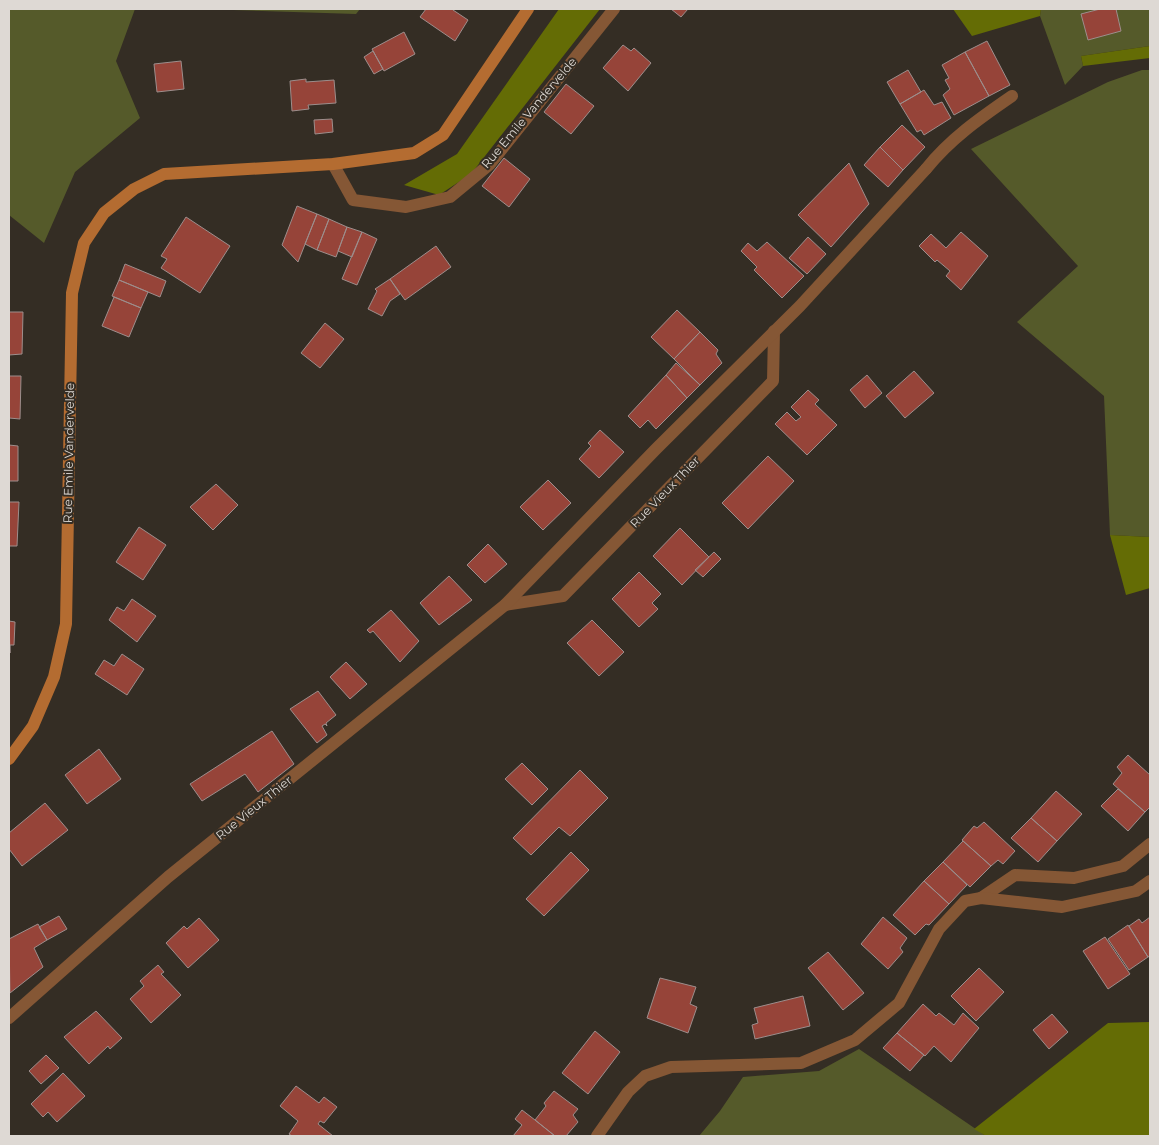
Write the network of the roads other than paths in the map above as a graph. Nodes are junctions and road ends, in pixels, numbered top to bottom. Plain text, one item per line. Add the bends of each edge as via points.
1 (528, 9) edge
2 (614, 9) edge
3 (1012, 96) dead end
4 (333, 164) junction
5 (774, 331) junction
6 (505, 606) junction
7 (9, 759) edge
8 (1150, 844) edge
9 (1150, 881) edge
10 (981, 898) junction
11 (9, 1018) edge
12 (597, 1136) edge

1 - 4 street via 442,135 414,153
2 - 4 street, Rue Emile Vandervelde via 490,164 450,197 406,207 353,200
3 - 5 street, Rue Vieux Thier via 968,125 938,154
4 - 7 street, Rue Emile Vandervelde via 164,174 134,189 104,213 84,243 72,294 66,624 54,677 34,726
5 - 6 street, Rue Vieux Thier
5 - 6 street, Rue Vieux Thier via 773,381 564,596
6 - 11 street, Rue Vieux Thier via 168,877
8 - 10 street via 1123,866 1074,878 1015,875
9 - 10 street via 1136,891 1062,907
10 - 12 street via 965,901 940,928 899,1003 855,1040 801,1062 671,1067 645,1076 628,1092

